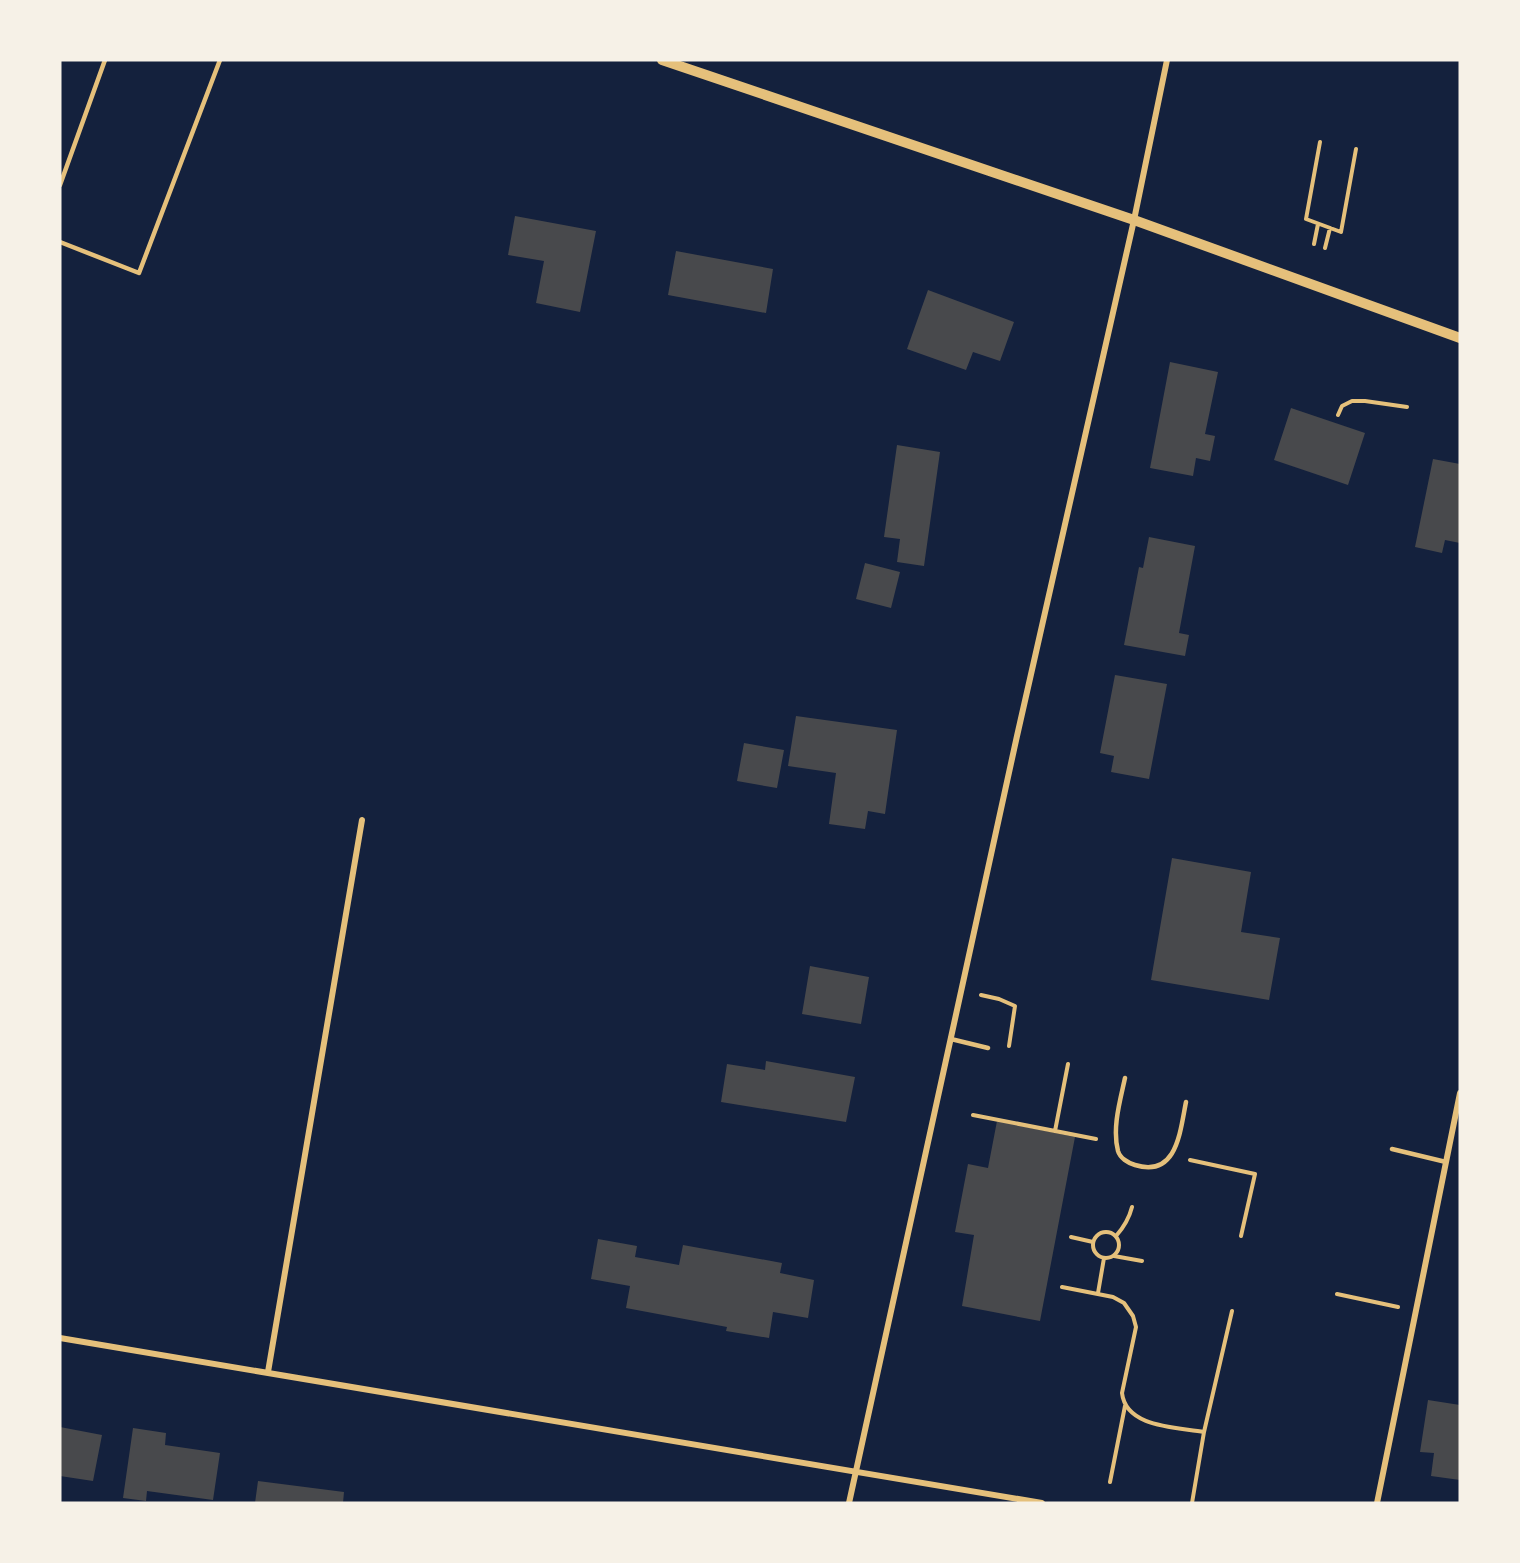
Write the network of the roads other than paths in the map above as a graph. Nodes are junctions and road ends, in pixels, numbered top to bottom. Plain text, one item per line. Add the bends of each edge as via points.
1 (105, 60) edge
2 (220, 60) edge
3 (662, 60) edge
4 (1167, 60) edge
5 (60, 185) edge
6 (1134, 220) junction
7 (60, 242) edge
8 (1460, 338) edge
9 (362, 820) dead end
10 (951, 1039) junction
11 (988, 1048) dead end
12 (1125, 1078) dead end
13 (1460, 1094) edge
14 (1186, 1102) dead end
15 (1392, 1149) dead end
16 (1446, 1162) junction
17 (60, 1338) edge
18 (268, 1372) junction
19 (856, 1470) junction
20 (849, 1503) edge
21 (1042, 1503) edge
22 (1377, 1503) edge

1 - 5 lane
2 - 7 lane via 140,273
3 - 6 street
4 - 6 street
6 - 8 street
6 - 10 street
9 - 18 street
10 - 11 lane
10 - 19 street
12 - 14 lane via 1116,1138 1119,1155 1129,1163 1143,1168 1158,1167 1169,1160 1176,1147
13 - 16 street
15 - 16 lane
16 - 22 street
17 - 18 street
18 - 19 street
19 - 20 street
19 - 21 street

